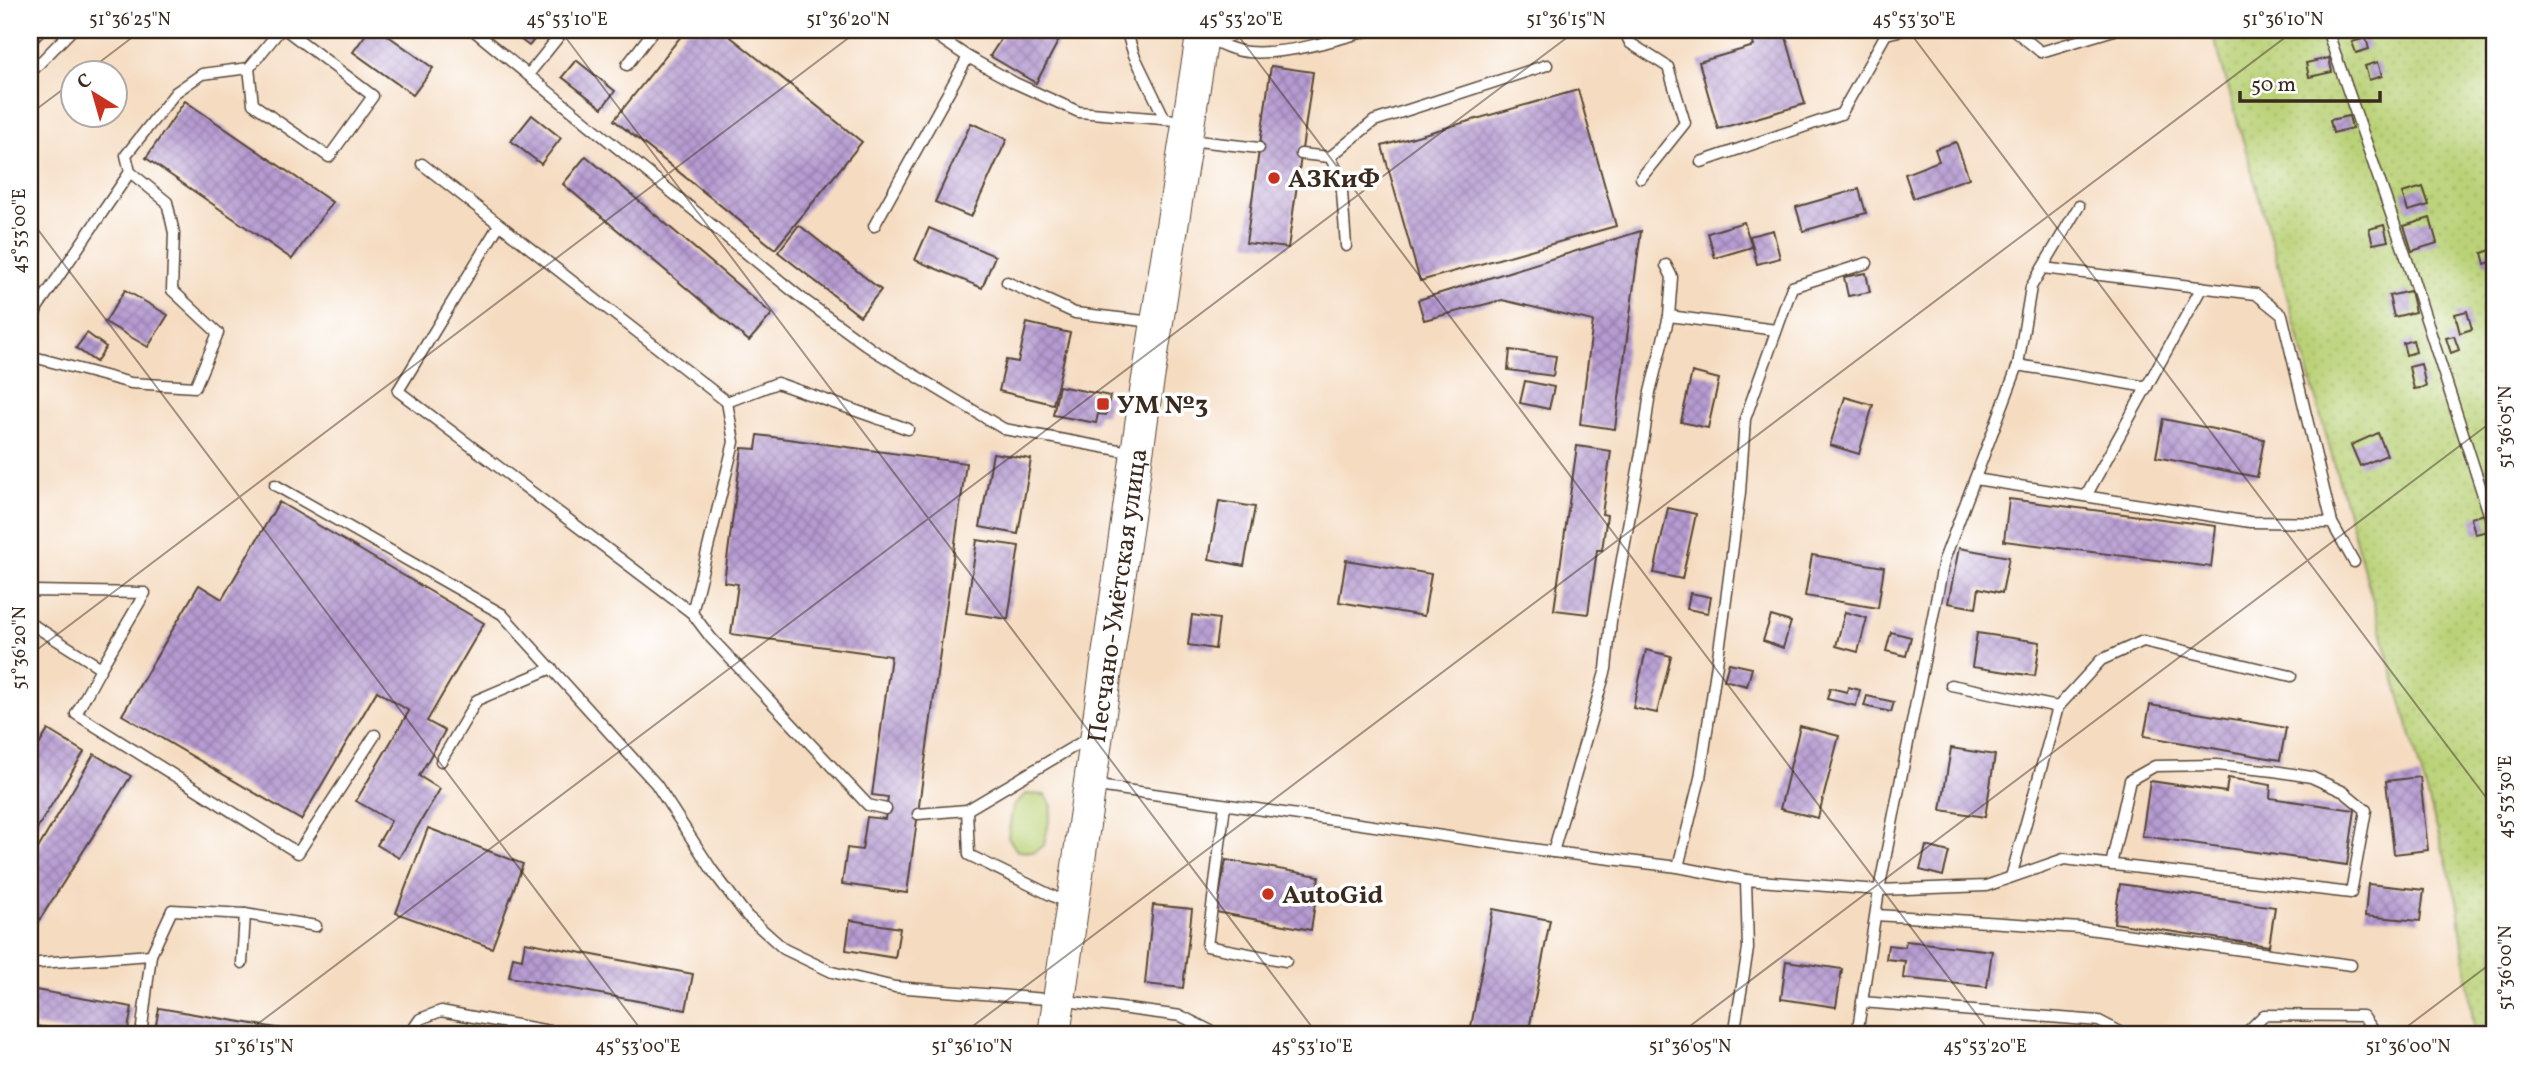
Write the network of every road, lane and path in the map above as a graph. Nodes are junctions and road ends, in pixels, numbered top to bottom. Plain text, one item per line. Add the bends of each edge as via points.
1 (72, 30) edge
2 (280, 30) edge
3 (286, 30) edge
4 (473, 30) edge
5 (564, 30) edge
6 (654, 30) edge
7 (1126, 30) edge
8 (1371, 30) edge
9 (1624, 30) edge
10 (1903, 30) edge
11 (2014, 30) edge
12 (2114, 30) edge
13 (2327, 30) edge
14 (932, 31) edge
15 (1210, 32) edge
16 (1885, 32) edge
17 (968, 57) junction
18 (627, 65) dead end
19 (1547, 65) dead end
20 (249, 68) junction
21 (30, 73) edge
22 (528, 75) junction
23 (1180, 127) junction
24 (1259, 148) dead end
25 (1301, 154) dead end
26 (1330, 157) junction
27 (1701, 162) dead end
28 (422, 164) dead end
29 (130, 172) junction
30 (1641, 178) dead end
31 (2079, 206) dead end
32 (499, 225) junction
33 (874, 226) dead end
34 (1346, 246) dead end
35 (1867, 263) dead end
36 (1666, 265) dead end
37 (2042, 268) junction
38 (1007, 282) dead end
39 (30, 283) edge
40 (2202, 287) junction
41 (37, 308) junction
42 (1669, 316) junction
43 (1156, 322) junction
44 (1776, 330) junction
45 (30, 332) edge
46 (30, 356) edge
47 (2018, 365) junction
48 (2147, 387) junction
49 (727, 402) junction
50 (908, 429) dead end
51 (1137, 454) junction
52 (1975, 479) junction
53 (275, 485) dead end
54 (2086, 496) junction
55 (2332, 523) junction
56 (2494, 529) edge
57 (2354, 562) dead end
58 (30, 593) edge
59 (692, 613) junction
60 (30, 623) edge
61 (101, 668) junction
62 (552, 668) junction
63 (2291, 676) dead end
64 (1951, 685) dead end
65 (2058, 707) junction
66 (1099, 731) junction
67 (375, 735) dead end
68 (441, 761) dead end
69 (1091, 785) junction
70 (1225, 804) junction
71 (886, 809) dead end
72 (967, 810) junction
73 (918, 814) dead end
74 (1553, 852) junction
75 (2111, 865) junction
76 (1678, 867) junction
77 (2011, 877) junction
78 (1746, 880) junction
79 (1879, 890) junction
80 (1073, 906) junction
81 (245, 915) junction
82 (1876, 915) junction
83 (316, 926) dead end
84 (151, 955) junction
85 (1286, 961) dead end
86 (242, 963) dead end
87 (39, 964) dead end
88 (2351, 965) dead end
89 (1059, 1000) junction
90 (1862, 1002) junction
91 (141, 1035) edge
92 (409, 1035) edge
93 (572, 1035) edge
94 (1054, 1035) edge
95 (1219, 1035) edge
96 (1734, 1035) edge
97 (1857, 1035) edge
98 (2126, 1035) edge
99 (2244, 1035) edge
100 (2377, 1035) edge

1 - 21 lane
2 - 20 lane
3 - 20 lane via 373,96 329,157 253,104
4 - 22 lane
5 - 22 lane
6 - 18 lane
7 - 23 lane via 1134,55
8 - 15 lane via 1295,49 1249,52 1224,46
9 - 30 lane via 1630,43 1668,67 1685,123
10 - 16 lane
11 - 12 lane via 2041,51
13 - 56 lane
14 - 17 lane
15 - 23 main road, Песчано-Умётская улица
16 - 27 lane via 1841,114
17 - 23 lane via 1079,112
17 - 33 lane
19 - 26 lane via 1374,121
20 - 29 lane via 202,74 176,92 127,155
22 - 51 lane via 800,297 873,350 1004,429
23 - 24 lane
23 - 43 main road, Песчано-Умётская улица
25 - 26 lane
26 - 34 lane via 1341,178
28 - 32 lane
29 - 41 lane
29 - 46 lane via 167,202 174,233 172,290 218,333 195,387 131,383
31 - 37 lane
32 - 49 lane
32 - 59 lane via 398,391
35 - 44 lane via 1792,287
36 - 42 lane via 1672,277
37 - 40 lane
37 - 47 lane via 2031,287
38 - 43 lane via 1075,313
39 - 41 lane
40 - 48 lane
40 - 55 lane via 2256,294 2282,315
41 - 45 lane
42 - 44 lane
42 - 74 lane via 1650,392 1606,669
43 - 51 main road, Песчано-Умётская улица
44 - 76 lane via 1745,419 1739,505 1710,714
47 - 48 lane
47 - 52 lane
48 - 54 lane
49 - 50 lane via 777,383
49 - 59 lane via 734,442
51 - 66 main road, Песчано-Умётская улица
52 - 54 lane
52 - 79 lane via 1944,560
53 - 62 lane via 502,614
54 - 55 lane via 2250,522
55 - 57 lane
58 - 61 lane via 145,593
59 - 71 lane via 868,805
60 - 61 lane
61 - 67 lane via 76,714 298,853
62 - 68 lane via 477,701
62 - 89 lane via 656,784 747,916 784,949 832,972 895,987
63 - 65 lane via 2143,641 2101,660
64 - 65 lane
65 - 77 lane
66 - 69 main road, Песчано-Умётская улица
66 - 72 lane
69 - 70 lane
69 - 80 main road, Песчано-Умётская улица
70 - 74 lane
70 - 85 lane via 1207,946
72 - 73 lane
72 - 80 lane via 968,855
74 - 76 lane
75 - 75 lane via 2351,892 2366,810 2344,792 2311,777 2216,765 2155,766 2130,780
75 - 77 lane via 2064,859
76 - 78 lane
77 - 79 lane via 1986,886
78 - 79 lane
78 - 96 lane via 1748,949
79 - 82 lane
80 - 89 main road, Песчано-Умётская улица
81 - 83 lane
81 - 84 lane via 172,910
81 - 86 lane
82 - 88 lane via 2081,928
82 - 90 lane
84 - 87 lane
84 - 91 lane
89 - 94 main road, Песчано-Умётская улица
89 - 95 lane via 1181,1016
90 - 97 lane
90 - 98 lane via 2099,1021
92 - 93 lane via 420,1019 441,1011
99 - 100 lane via 2264,1015 2364,1016

